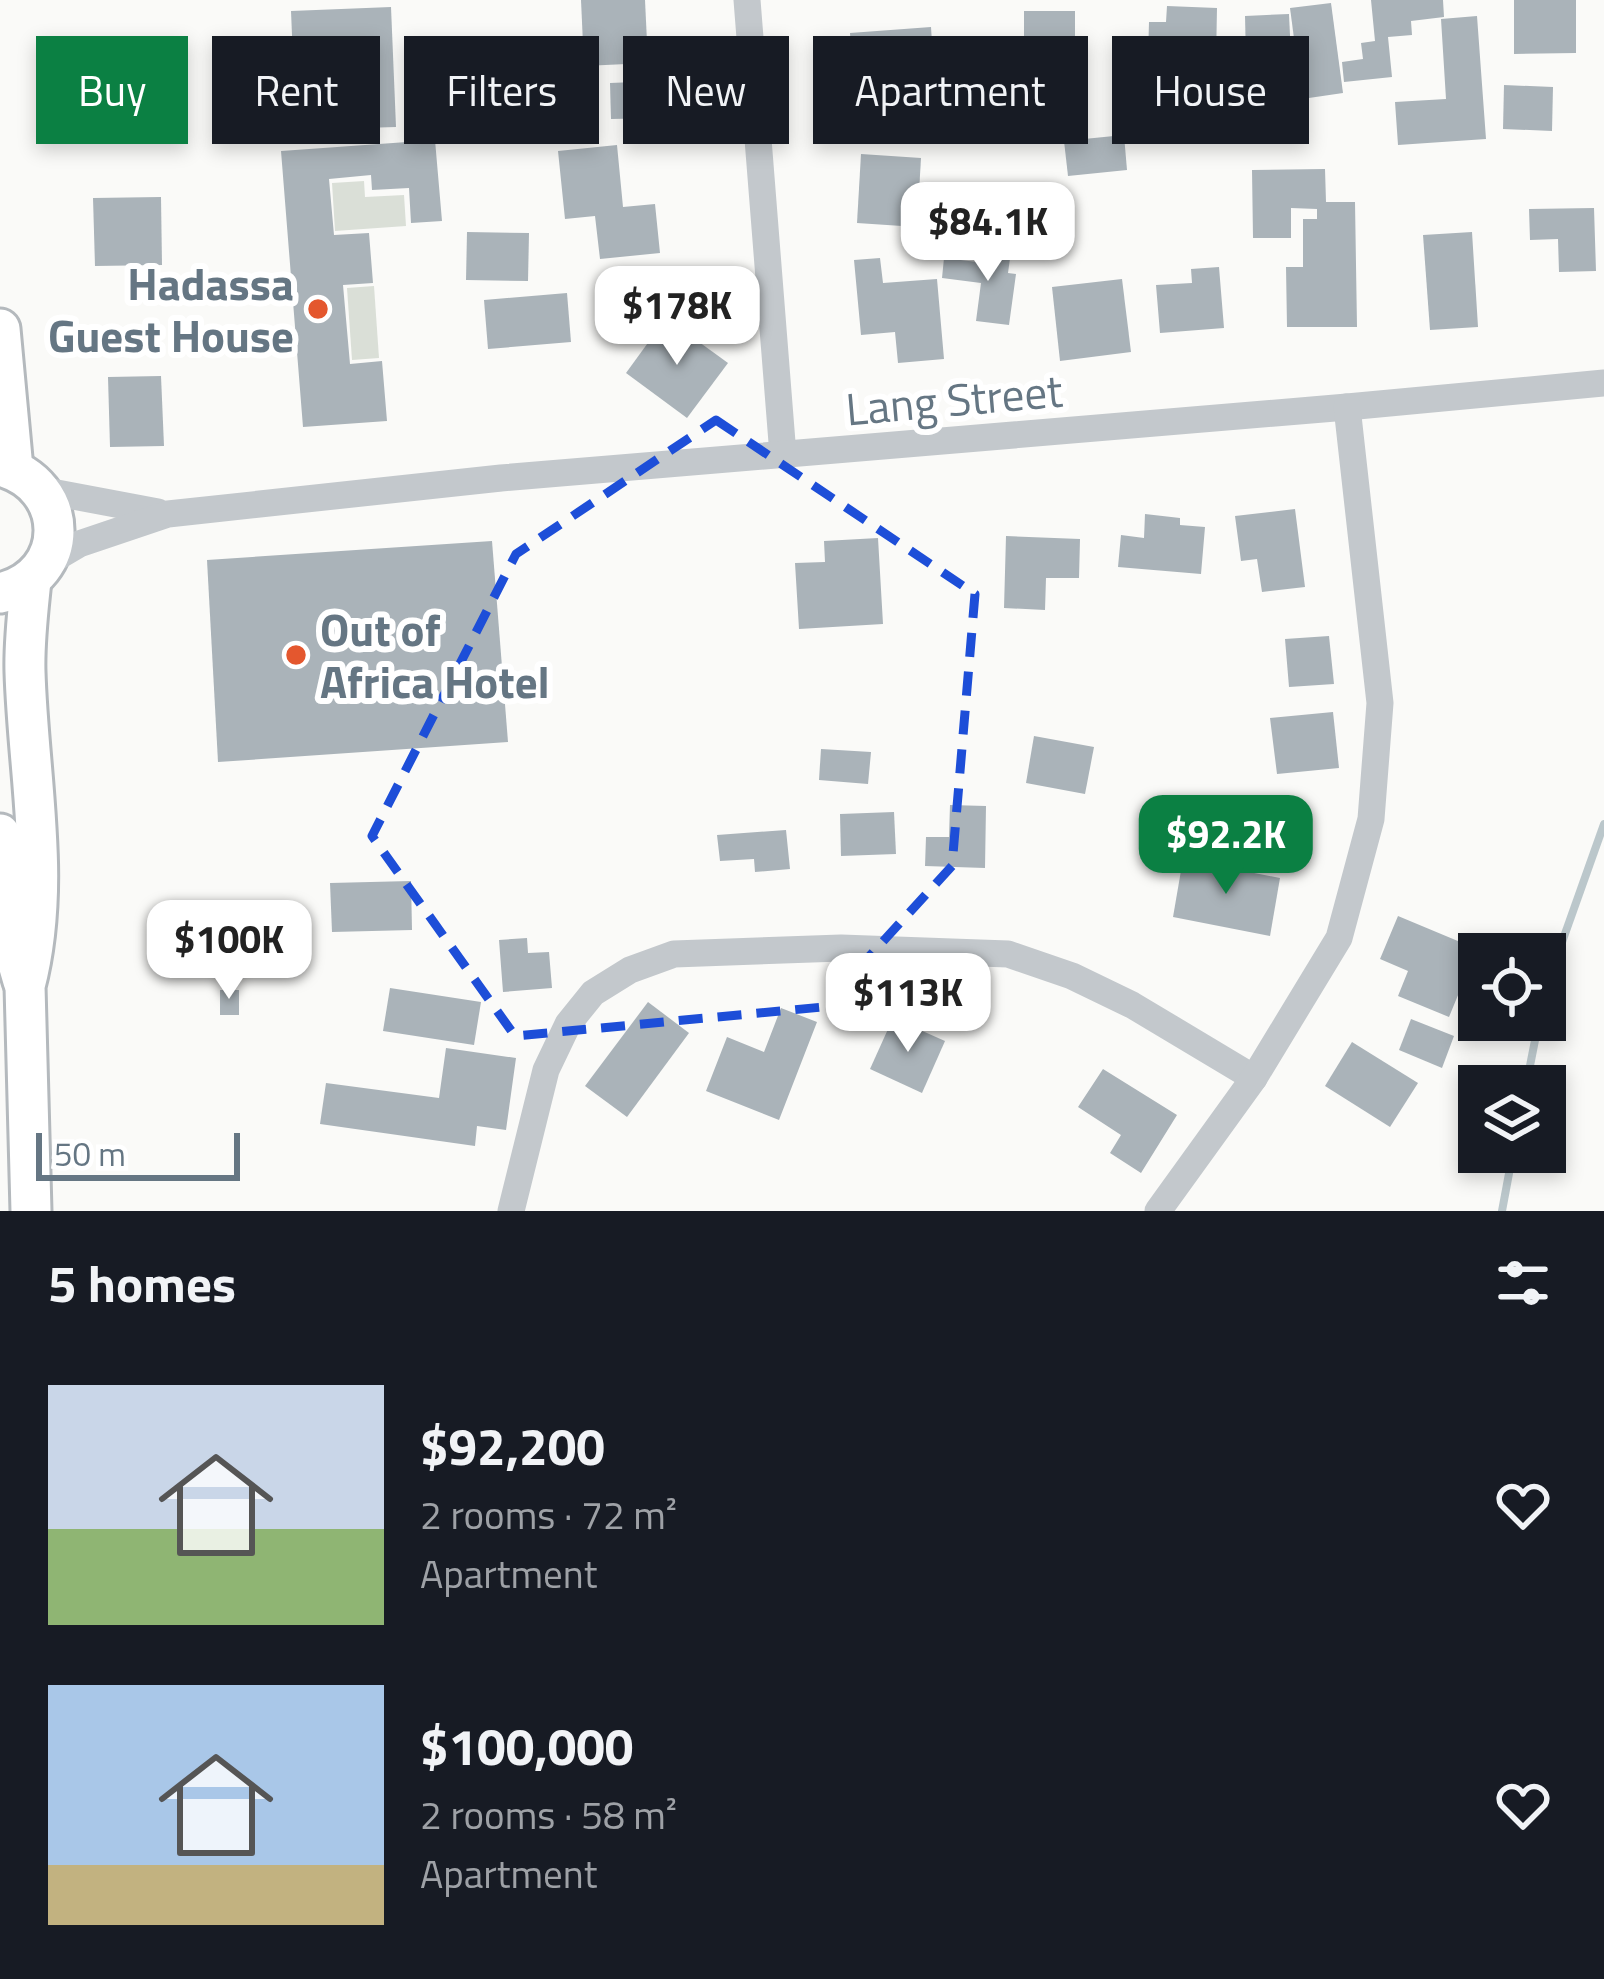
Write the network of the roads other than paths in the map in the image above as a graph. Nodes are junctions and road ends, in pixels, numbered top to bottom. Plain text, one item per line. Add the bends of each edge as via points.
1 (747, 0) edge
2 (0, 329) edge
3 (1604, 383) edge
4 (1347, 407) junction
5 (783, 455) junction
6 (18, 475) edge
7 (168, 514) junction
8 (26, 579) edge
9 (0, 834) edge
10 (25, 986) junction
11 (1254, 1078) junction
12 (31, 1211) edge
13 (512, 1211) edge
14 (1158, 1211) edge

1 - 5 street
2 - 6 highway
3 - 4 street, Lang Street
4 - 5 street, Lang Street
4 - 11 street via 1380,703 1371,819 1339,938
5 - 7 street, Lang Street
6 - 7 street, Lang Street
6 - 8 highway via 50,507 55,526 53,546
7 - 8 street, Lang Street via 79,544
8 - 10 highway via 38,902
9 - 10 highway via 5,919
10 - 12 highway
11 - 13 street via 1132,1004 1008,954 674,954 593,994 568,1024 547,1070
11 - 14 street

